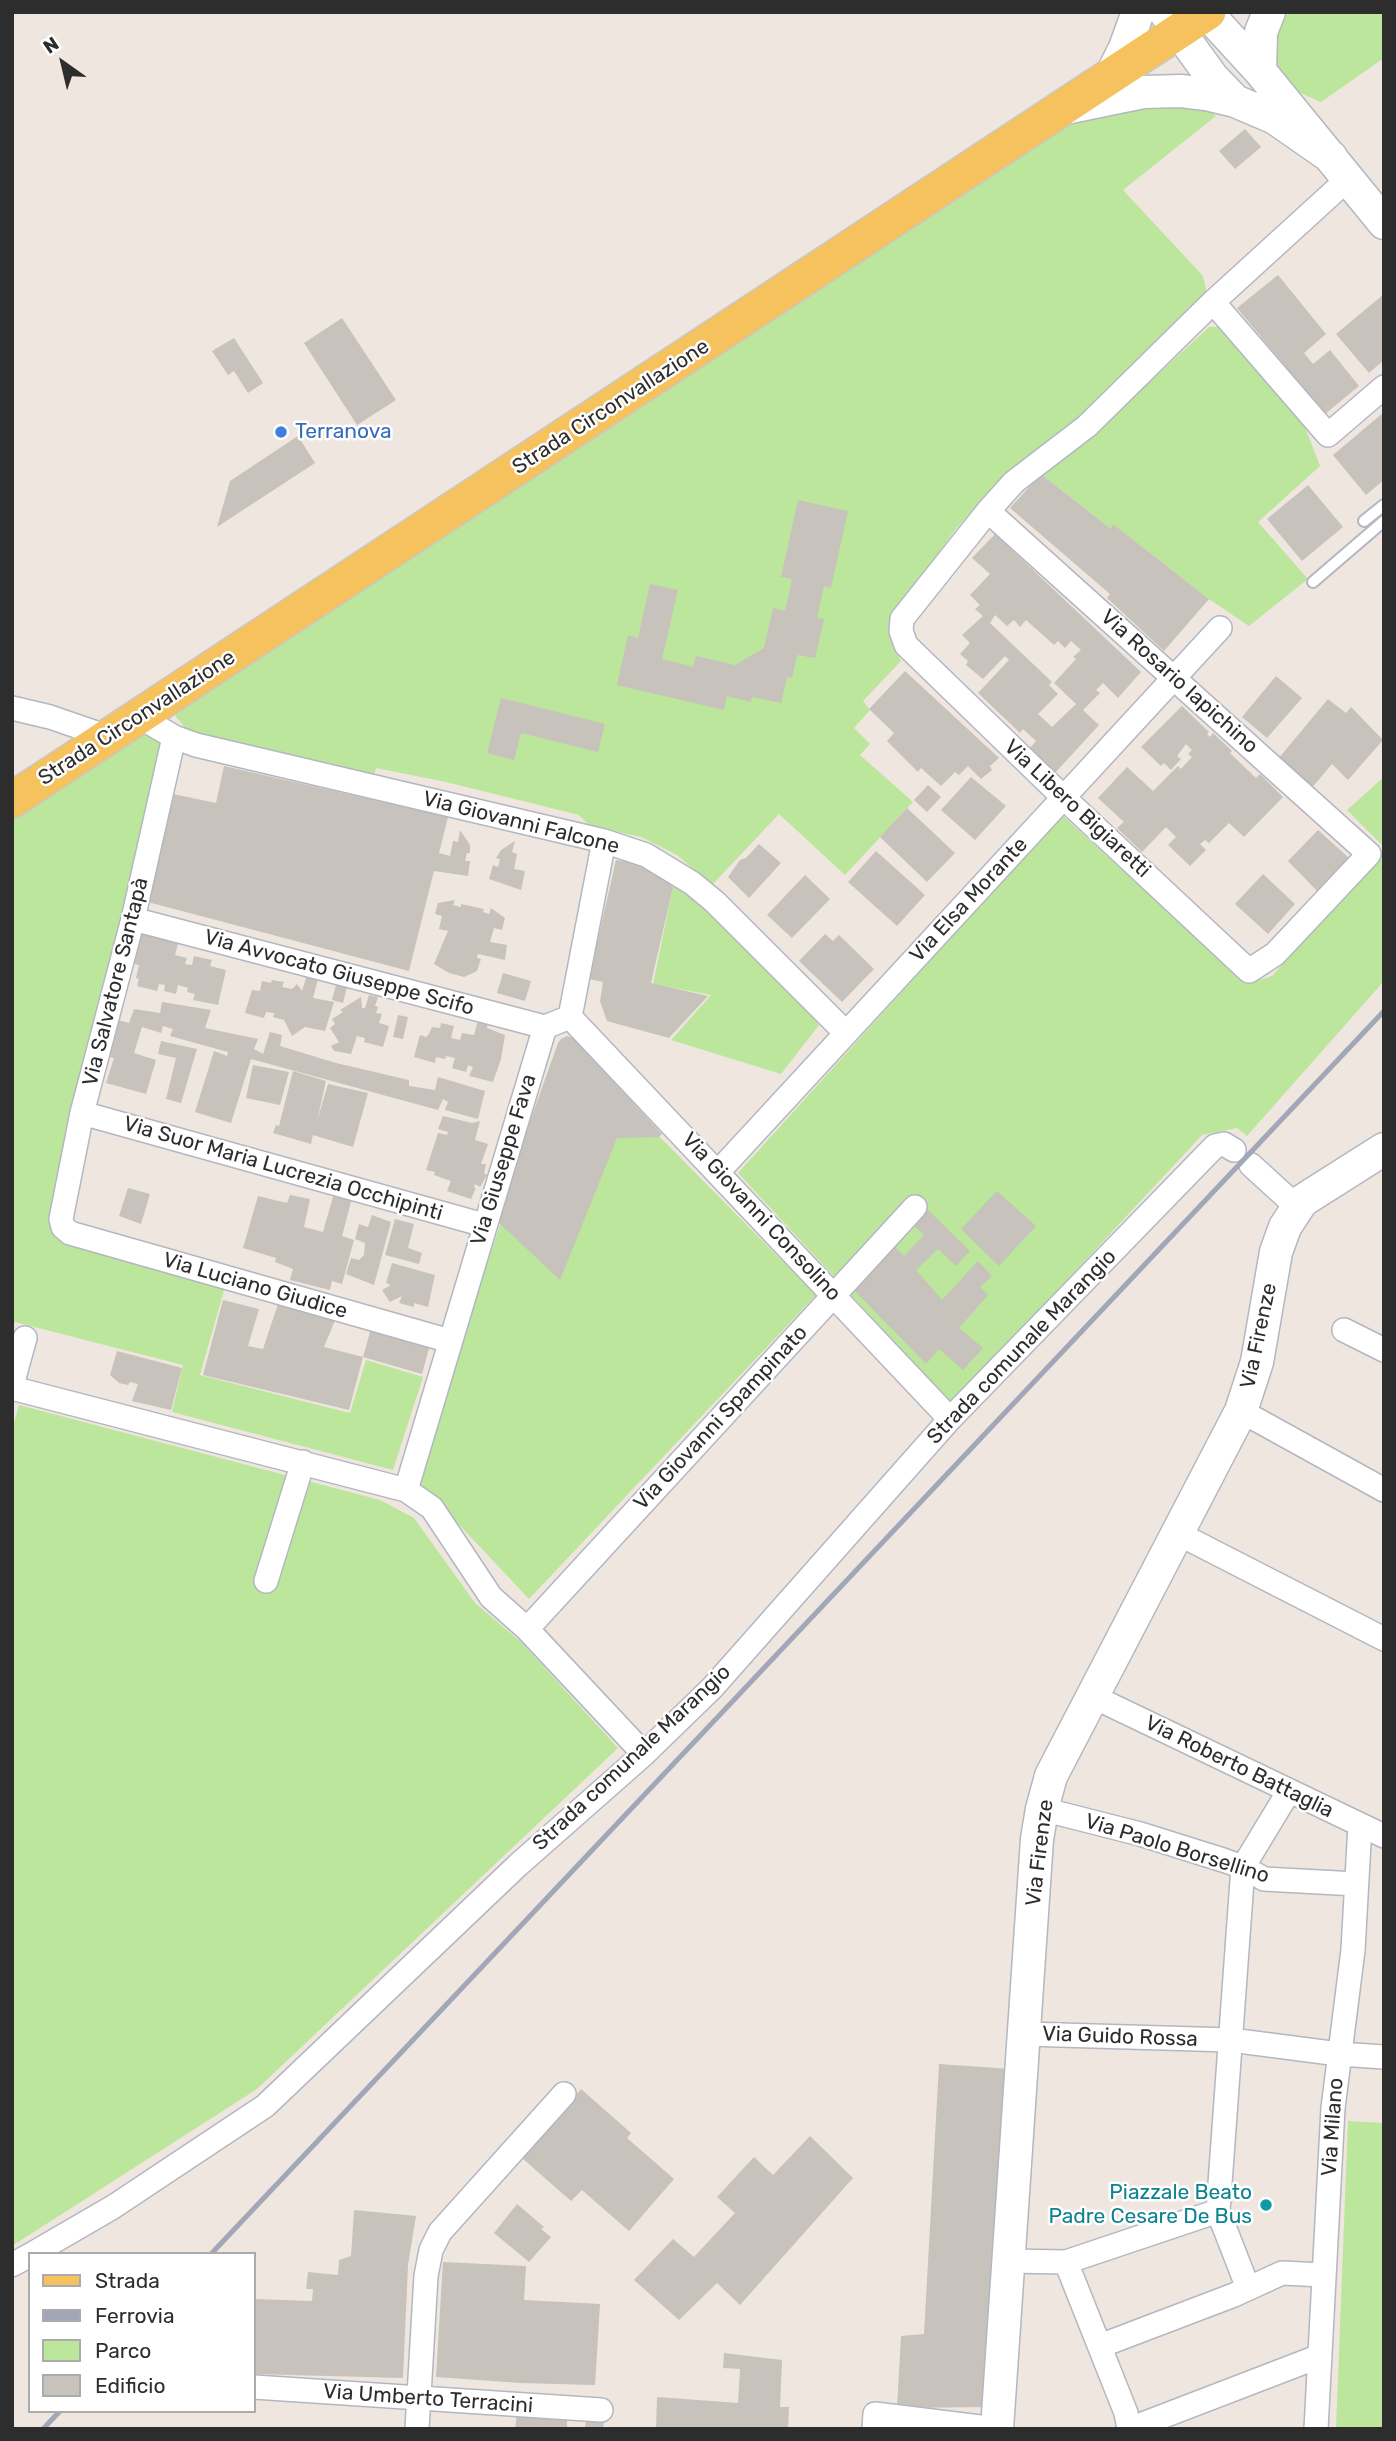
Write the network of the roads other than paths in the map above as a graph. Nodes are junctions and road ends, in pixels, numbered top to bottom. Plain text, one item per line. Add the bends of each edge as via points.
1 (1138, 12) edge
2 (1269, 12) edge
3 (1193, 16) edge
4 (1260, 71) junction
5 (1110, 78) junction
6 (1235, 102) junction
7 (1065, 108) junction
8 (1340, 168) junction
9 (1384, 223) edge
10 (1213, 302) junction
11 (1384, 387) edge
12 (1384, 505) edge
13 (988, 511) junction
14 (1364, 521) dead end
15 (1384, 521) edge
16 (1313, 582) dead end
17 (1220, 628) dead end
18 (1174, 678) junction
19 (12, 708) edge
20 (140, 717) junction
21 (108, 737) junction
22 (174, 737) junction
23 (1063, 798) junction
24 (12, 800) edge
25 (604, 841) junction
26 (133, 919) junction
27 (1250, 971) joint
28 (570, 1017) junction
29 (545, 1027) junction
30 (846, 1033) junction
31 (82, 1113) junction
32 (1384, 1149) edge
33 (718, 1171) junction
34 (915, 1207) dead end
35 (1297, 1207) junction
36 (484, 1225) junction
37 (63, 1227) joint
38 (834, 1296) junction
39 (1344, 1330) dead end
40 (25, 1338) dead end
41 (450, 1341) junction
42 (1384, 1350) edge
43 (12, 1387) edge
44 (1241, 1411) junction
45 (950, 1419) junction
46 (303, 1462) junction
47 (406, 1490) junction
48 (1384, 1490) edge
49 (1177, 1533) junction
50 (267, 1581) dead end
51 (527, 1629) junction
52 (1384, 1639) edge
53 (1094, 1696) junction
54 (643, 1754) junction
55 (1289, 1791) junction
56 (1042, 1809) junction
57 (1360, 1825) junction
58 (1384, 1836) edge
59 (1243, 1867) junction
60 (1356, 1884) junction
61 (1226, 2033) junction
62 (1025, 2034) junction
63 (1339, 2054) junction
64 (1384, 2057) edge
65 (564, 2094) dead end
66 (1212, 2213) junction
67 (34, 2252) edge
68 (28, 2256) edge
69 (1008, 2261) junction
70 (1066, 2262) junction
71 (12, 2264) edge
72 (1324, 2275) junction
73 (1241, 2292) junction
74 (1100, 2346) junction
75 (1320, 2356) junction
76 (256, 2387) edge
77 (419, 2398) junction
78 (601, 2410) dead end
79 (874, 2421) edge
80 (417, 2429) edge
81 (996, 2429) edge
82 (1129, 2429) edge
83 (1316, 2429) edge

1 - 5 street
2 - 4 street via 1261,32
3 - 4 street
3 - 5 main road, Strada Circonvallazione
3 - 6 street via 1212,77
4 - 8 street
5 - 7 main road, Strada Circonvallazione
6 - 7 street via 1181,91 1143,92
6 - 8 street via 1275,118
7 - 20 main road, Strada Circonvallazione
8 - 9 street
8 - 10 street
10 - 11 street via 1328,435
10 - 13 street via 1087,426 1014,482
12 - 14 lane
13 - 18 street, Via Rosario Iapichino
13 - 23 street, Via Libero Bigiaretti via 902,619 901,631 906,645
15 - 16 lane
17 - 18 street, Via Elsa Morante
18 - 23 street, Via Elsa Morante
18 - 27 street, Via Rosario Iapichino via 1370,854 1275,954
19 - 21 street
20 - 21 main road, Strada Circonvallazione
20 - 22 street, Via Giovanni Falcone
21 - 24 main road, Strada Circonvallazione
22 - 25 street, Via Giovanni Falcone
22 - 26 street, Via Salvatore Santapà
23 - 27 street, Via Libero Bigiaretti
23 - 30 street, Via Elsa Morante
25 - 28 street
25 - 30 street, Via Giovanni Falcone via 646,855 692,883
26 - 29 street, Via Avvocato Giuseppe Scifo
26 - 31 street, Via Salvatore Santapà
28 - 29 street
28 - 33 street, Via Giovanni Consolino
29 - 36 street, Via Giuseppe Fava
30 - 33 street, Via Elsa Morante
31 - 36 street, Via Suor Maria Lucrezia Occhipinti
31 - 37 street, Via Salvatore Santapà
32 - 35 street
33 - 38 street, Via Giovanni Consolino
34 - 38 street, Via Giovanni Spampinato
35 - 44 street, Via Firenze via 1276,1252 1257,1362
35 - 45 street, Strada comunale Marangio via 1242,1157 1224,1144 1215,1146
36 - 41 street, Via Giuseppe Fava
37 - 41 street, Via Luciano Giudice via 70,1233
38 - 45 street, Via Giovanni Consolino
38 - 51 street, Via Giovanni Spampinato
39 - 42 street
40 - 43 street
41 - 47 street, Via Giuseppe Fava
43 - 46 street
44 - 48 street
44 - 49 street, Via Firenze
45 - 54 street, Strada comunale Marangio via 713,1687
46 - 47 street
46 - 50 street
47 - 51 street via 432,1508 491,1597
49 - 52 street
49 - 53 street, Via Firenze
51 - 54 street
53 - 55 street, Via Roberto Battaglia
53 - 56 street, Via Firenze via 1051,1776
54 - 67 street, Strada comunale Marangio via 517,1865 265,2106 113,2207
55 - 57 street, Via Roberto Battaglia
55 - 59 street
56 - 59 street, Via Paolo Borsellino
56 - 62 street, Via Firenze
57 - 58 street, Via Roberto Battaglia
57 - 60 street, Via Milano
59 - 60 street, Via Paolo Borsellino via 1264,1879
59 - 61 street
60 - 63 street, Via Milano via 1353,1950
61 - 62 street, Via Guido Rossa
61 - 63 street, Via Guido Rossa
61 - 66 street
62 - 69 street, Via Firenze
63 - 64 street
63 - 72 street, Via Milano
65 - 77 street via 440,2232 431,2250
66 - 70 street
66 - 73 street
68 - 71 street, Strada comunale Marangio
69 - 70 street
69 - 81 street, Via Firenze
70 - 74 street
72 - 73 street via 1282,2273
72 - 75 street, Via Milano
73 - 74 street
74 - 82 street
75 - 82 street
75 - 83 street, Via Milano
76 - 77 street, Via Umberto Terracini
77 - 78 street, Via Umberto Terracini
77 - 80 street
79 - 81 street

